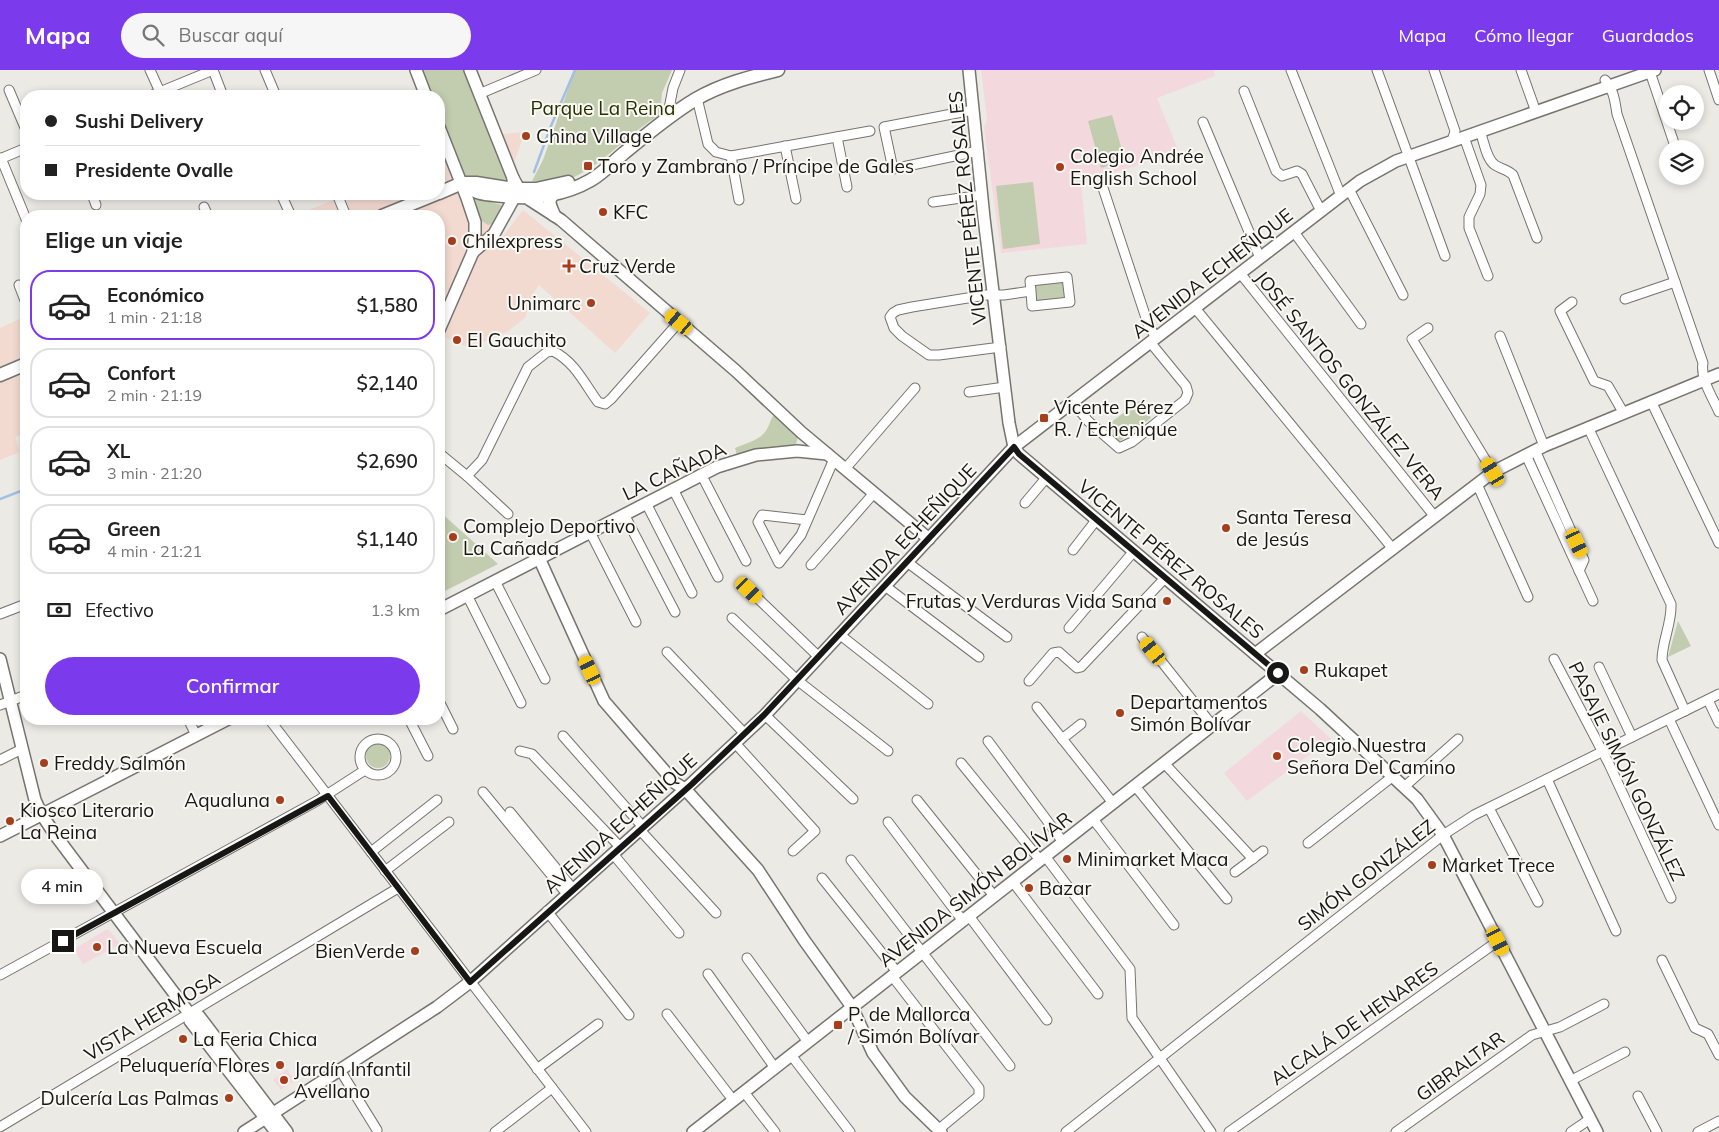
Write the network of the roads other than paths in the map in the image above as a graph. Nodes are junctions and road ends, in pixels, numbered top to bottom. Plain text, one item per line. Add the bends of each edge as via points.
1 (150, 70) edge
2 (213, 70) edge
3 (265, 70) edge
4 (416, 70) edge
5 (470, 70) edge
6 (536, 70) edge
7 (680, 70) edge
8 (778, 70) edge
9 (969, 70) edge
10 (1292, 70) edge
11 (1377, 70) edge
12 (1434, 70) edge
13 (1521, 70) edge
14 (1602, 70) edge
15 (1709, 70) edge
16 (1653, 71) edge
17 (1607, 85) junction
18 (9, 90) dead end
19 (159, 90) edge
20 (165, 90) edge
21 (221, 90) edge
22 (273, 90) edge
23 (424, 90) edge
24 (1244, 92) dead end
25 (479, 94) junction
26 (697, 98) junction
27 (1719, 100) edge
28 (973, 110) junction
29 (1536, 112) junction
30 (20, 116) edge
31 (667, 119) junction
32 (1203, 122) dead end
33 (870, 131) dead end
34 (1480, 131) junction
35 (837, 137) junction
36 (1458, 137) junction
37 (1673, 140) edge
38 (445, 142) edge
39 (785, 146) junction
40 (630, 148) junction
41 (20, 151) edge
42 (978, 152) junction
43 (731, 156) junction
44 (1409, 156) junction
45 (1, 159) edge
46 (462, 183) junction
47 (848, 186) dead end
48 (1103, 188) dead end
49 (445, 190) edge
50 (517, 190) junction
51 (1345, 192) junction
52 (553, 194) junction
53 (982, 195) junction
54 (796, 199) dead end
55 (94, 200) edge
56 (420, 200) edge
57 (739, 200) dead end
58 (933, 202) dead end
59 (96, 205) dead end
60 (204, 207) dead end
61 (22, 210) edge
62 (205, 210) edge
63 (396, 210) edge
64 (1321, 211) junction
65 (554, 215) junction
66 (475, 222) junction
67 (1294, 232) junction
68 (494, 234) junction
69 (1537, 238) dead end
70 (473, 252) junction
71 (1445, 256) dead end
72 (1260, 258) junction
73 (1240, 273) junction
74 (1488, 276) dead end
75 (1675, 282) junction
76 (1031, 291) junction
77 (994, 295) junction
78 (1403, 296) dead end
79 (1625, 298) dead end
80 (1572, 302) dead end
81 (1195, 308) junction
82 (445, 316) edge
83 (679, 322) junction
84 (1361, 324) dead end
85 (1428, 328) dead end
86 (1500, 336) dead end
87 (1153, 340) junction
88 (1001, 347) junction
89 (20, 367) edge
90 (0, 375) edge
91 (1712, 376) edge
92 (1005, 387) junction
93 (915, 388) dead end
94 (969, 392) dead end
95 (1651, 401) junction
96 (1073, 402) junction
97 (1623, 412) junction
98 (1719, 412) edge
99 (1588, 427) junction
100 (812, 441) junction
101 (1014, 447) junction
102 (1535, 450) junction
103 (796, 451) junction
104 (830, 456) junction
105 (445, 458) edge
106 (845, 469) junction
107 (1493, 472) junction
108 (701, 474) junction
109 (467, 476) junction
110 (1047, 477) junction
111 (1477, 484) junction
112 (673, 489) junction
113 (874, 493) junction
114 (646, 502) junction
115 (1025, 503) dead end
116 (508, 514) dead end
117 (624, 514) junction
118 (1435, 517) junction
119 (1097, 519) junction
120 (807, 520) junction
121 (590, 532) junction
122 (929, 539) junction
123 (1719, 543) edge
124 (1393, 549) junction
125 (1072, 550) dead end
126 (1134, 551) junction
127 (539, 558) junction
128 (746, 561) dead end
129 (907, 562) junction
130 (811, 565) dead end
131 (718, 578) dead end
132 (1165, 578) junction
133 (495, 581) junction
134 (885, 586) junction
135 (749, 590) dead end
136 (692, 593) dead end
137 (467, 595) junction
138 (1528, 597) dead end
139 (1593, 601) dead end
140 (20, 606) edge
141 (445, 607) edge
142 (675, 612) dead end
143 (0, 614) edge
144 (732, 618) dead end
145 (636, 622) dead end
146 (1069, 628) dead end
147 (839, 634) junction
148 (1007, 637) dead end
149 (1142, 637) dead end
150 (667, 652) dead end
151 (1255, 654) junction
152 (819, 657) junction
153 (979, 657) dead end
154 (0, 659) edge
155 (1554, 659) dead end
156 (1599, 667) dead end
157 (1278, 673) junction
158 (545, 679) dead end
159 (797, 680) junction
160 (1030, 681) dead end
161 (1719, 694) edge
162 (20, 697) edge
163 (1708, 700) junction
164 (5, 703) edge
165 (521, 703) dead end
166 (928, 704) dead end
167 (1037, 707) dead end
168 (1686, 711) junction
169 (445, 713) edge
170 (764, 715) junction
171 (1669, 719) junction
172 (1080, 724) dead end
173 (1719, 724) edge
174 (191, 725) edge
175 (216, 725) edge
176 (274, 725) edge
177 (412, 725) edge
178 (1212, 725) junction
179 (453, 729) dead end
180 (745, 734) junction
181 (196, 735) junction
182 (563, 736) dead end
183 (1632, 737) junction
184 (1062, 739) junction
185 (1458, 739) dead end
186 (988, 741) dead end
187 (735, 743) junction
188 (22, 749) junction
189 (520, 751) dead end
190 (888, 751) dead end
191 (1603, 752) junction
192 (428, 756) dead end
193 (0, 760) edge
194 (961, 763) dead end
195 (1164, 763) junction
196 (365, 770) junction
197 (1392, 777) junction
198 (1547, 779) junction
199 (1135, 786) junction
200 (1404, 787) junction
201 (685, 789) junction
202 (483, 792) dead end
203 (328, 796) junction
204 (853, 798) dead end
205 (437, 800) dead end
206 (917, 800) dead end
207 (1113, 803) junction
208 (1489, 808) junction
209 (510, 812) dead end
210 (42, 815) junction
211 (1092, 819) junction
212 (449, 822) dead end
213 (888, 822) dead end
214 (1719, 825) edge
215 (641, 829) junction
216 (1443, 835) junction
217 (0, 836) edge
218 (1063, 842) junction
219 (1308, 843) dead end
220 (617, 851) junction
221 (793, 851) dead end
222 (1263, 851) dead end
223 (371, 852) junction
224 (1042, 858) junction
225 (1252, 859) junction
226 (851, 860) dead end
227 (385, 870) junction
228 (1236, 872) dead end
229 (822, 878) dead end
230 (1013, 882) junction
231 (398, 888) junction
232 (570, 892) junction
233 (994, 896) junction
234 (1670, 898) dead end
235 (1226, 900) dead end
236 (1538, 902) dead end
237 (547, 911) junction
238 (114, 913) junction
239 (716, 913) dead end
240 (966, 918) junction
241 (1174, 925) dead end
242 (1616, 931) dead end
243 (679, 933) dead end
244 (1498, 941) junction
245 (923, 952) junction
246 (747, 958) dead end
247 (1662, 960) dead end
248 (708, 974) dead end
249 (894, 974) junction
250 (0, 975) edge
251 (470, 982) junction
252 (1098, 994) dead end
253 (1604, 1004) dead end
254 (852, 1007) junction
255 (189, 1012) junction
256 (667, 1014) dead end
257 (630, 1015) dead end
258 (1047, 1020) dead end
259 (598, 1024) dead end
260 (1545, 1031) junction
261 (808, 1042) junction
262 (1625, 1052) dead end
263 (791, 1055) junction
264 (1719, 1055) edge
265 (1161, 1058) junction
266 (1010, 1066) dead end
267 (775, 1068) junction
268 (537, 1069) junction
269 (340, 1070) junction
270 (1570, 1081) junction
271 (552, 1088) junction
272 (744, 1092) junction
273 (1638, 1096) dead end
274 (734, 1100) junction
275 (269, 1115) junction
276 (1590, 1119) junction
277 (1719, 1121) edge
278 (0, 1127) edge
279 (377, 1130) dead end
280 (940, 1131) edge
281 (1702, 1131) edge
282 (244, 1132) edge
283 (276, 1132) edge
284 (288, 1132) edge
285 (495, 1132) edge
286 (586, 1132) edge
287 (693, 1132) edge
288 (775, 1132) edge
289 (850, 1132) edge
290 (1066, 1132) edge
291 (1211, 1132) edge
292 (1229, 1132) edge
293 (1396, 1132) edge
294 (1571, 1132) edge
295 (1597, 1132) edge
296 (1657, 1132) edge

1 - 19 street
2 - 20 street
2 - 21 street
3 - 22 street
4 - 23 street
5 - 25 street
6 - 25 street
7 - 31 street
8 - 26 main road via 741,79
9 - 28 street, VICENTE PÉREZ ROSALES
10 - 51 street
11 - 44 street
12 - 36 street
13 - 29 street
14 - 17 street
15 - 27 street
16 - 17 street, AVENIDA ECHEÑIQUE
16 - 37 street
17 - 29 street, AVENIDA ECHEÑIQUE
17 - 75 street via 1615,100
18 - 30 street
24 - 64 street via 1276,172 1282,176 1296,171 1302,174
25 - 50 street
26 - 31 main road
26 - 43 street via 708,144 716,152
28 - 42 street, VICENTE PÉREZ ROSALES
28 - 42 street via 884,127 892,169
29 - 34 street, AVENIDA ECHEÑIQUE
31 - 40 main road
32 - 72 street
33 - 35 street
34 - 36 street, AVENIDA ECHEÑIQUE
34 - 69 street via 1493,163 1513,175
35 - 39 street
35 - 47 street
36 - 44 street, AVENIDA ECHEÑIQUE
36 - 74 street via 1481,185 1468,228
38 - 46 street
39 - 43 street
39 - 54 street
40 - 50 main road via 590,173 561,184
40 - 52 main road via 594,178
41 - 45 street
42 - 53 street, VICENTE PÉREZ ROSALES
43 - 57 street
44 - 51 street, AVENIDA ECHEÑIQUE via 1372,173
44 - 71 street
45 - 61 street
46 - 49 main road
46 - 50 main road via 476,193
46 - 66 street
48 - 87 street
50 - 52 main road
50 - 65 street
50 - 68 street
51 - 64 street, AVENIDA ECHEÑIQUE
51 - 78 street
52 - 65 main road via 549,203
53 - 58 street
53 - 77 street, VICENTE PÉREZ ROSALES
55 - 59 street
56 - 63 main road
60 - 62 street
64 - 67 street, AVENIDA ECHEÑIQUE
65 - 83 street
66 - 68 street
66 - 70 street
67 - 72 street, AVENIDA ECHEÑIQUE
67 - 84 street
68 - 70 street
70 - 82 street
72 - 73 street, AVENIDA ECHEÑIQUE
73 - 81 street, AVENIDA ECHEÑIQUE
73 - 118 street, JOSÉ SANTOS GONZÁLEZ VERA
75 - 79 street
75 - 91 street via 1703,363 1702,369
76 - 76 street via 1030,281 1067,277 1070,302 1032,306
76 - 77 street
77 - 88 street, VICENTE PÉREZ ROSALES
77 - 88 street via 898,310 890,317 894,328 929,355
80 - 97 street via 1560,311 1594,381 1608,386
81 - 87 street, AVENIDA ECHEÑIQUE
81 - 124 street
83 - 100 street
83 - 109 street via 605,404 598,402 572,364 553,351 547,352 528,367 482,460
85 - 107 street via 1412,339
86 - 102 street
87 - 96 street, AVENIDA ECHEÑIQUE
87 - 96 street via 1188,393 1186,400 1132,442 1119,448 1088,421
88 - 92 street, VICENTE PÉREZ ROSALES
89 - 90 main road
91 - 95 street
91 - 98 street
92 - 94 street
92 - 101 street, VICENTE PÉREZ ROSALES
93 - 106 street
95 - 97 street
95 - 123 street
96 - 101 street, AVENIDA ECHEÑIQUE
97 - 99 street
99 - 102 street
99 - 168 street via 1671,604 1662,660
100 - 103 street, LA CAÑADA
100 - 104 street
101 - 110 street, VICENTE PÉREZ ROSALES
101 - 122 street, AVENIDA ECHEÑIQUE
102 - 107 street
102 - 139 street
103 - 104 street, LA CAÑADA
103 - 108 street, LA CAÑADA via 756,455
104 - 106 street
104 - 120 street
105 - 109 street
106 - 113 street
107 - 111 street
108 - 112 street, LA CAÑADA
108 - 128 street
109 - 116 street
110 - 115 street
110 - 119 street, VICENTE PÉREZ ROSALES
111 - 118 street
111 - 138 street
112 - 114 street, LA CAÑADA
112 - 131 street
113 - 122 street
113 - 130 street
114 - 117 street, LA CAÑADA
114 - 136 street
117 - 121 street, LA CAÑADA
117 - 142 street
118 - 124 street
119 - 125 street
119 - 126 street, VICENTE PÉREZ ROSALES
120 - 120 street via 762,515 758,522 779,563 801,535
121 - 127 street, LA CAÑADA
121 - 145 street
122 - 129 street, AVENIDA ECHEÑIQUE
124 - 151 street
126 - 132 street, VICENTE PÉREZ ROSALES
126 - 146 street
127 - 133 street, LA CAÑADA
127 - 201 street via 598,687 681,778
129 - 134 street, AVENIDA ECHEÑIQUE
129 - 148 street
132 - 151 street, VICENTE PÉREZ ROSALES
132 - 160 street via 1081,666 1073,666 1056,651
133 - 137 street, LA CAÑADA
133 - 158 street
134 - 147 street, AVENIDA ECHEÑIQUE
134 - 153 street
135 - 152 street
137 - 141 street, LA CAÑADA
137 - 165 street
140 - 143 street
144 - 159 street
147 - 152 street, AVENIDA ECHEÑIQUE
147 - 166 street
149 - 178 street
150 - 180 street
151 - 157 street, VICENTE PÉREZ ROSALES
152 - 159 street, AVENIDA ECHEÑIQUE
154 - 164 street
155 - 191 street, PASAJE SIMÓN GONZÁLEZ
156 - 183 street, PASAJE SIMÓN GONZÁLEZ
157 - 178 street, AVENIDA SIMÓN BOLÍVAR
157 - 197 street, VICENTE PÉREZ ROSALES
159 - 170 street, AVENIDA ECHEÑIQUE
159 - 190 street
161 - 163 street, SIMÓN GONZÁLEZ
162 - 164 street
163 - 168 street, SIMÓN GONZÁLEZ
163 - 173 street
164 - 188 street
167 - 184 street
168 - 171 street, SIMÓN GONZÁLEZ
169 - 179 street
170 - 180 street, AVENIDA ECHEÑIQUE
170 - 204 street
171 - 183 street, SIMÓN GONZÁLEZ
171 - 214 street
172 - 184 street
174 - 181 street
175 - 181 street
176 - 203 street
177 - 192 street
178 - 195 street, AVENIDA SIMÓN BOLÍVAR
180 - 187 street, AVENIDA ECHEÑIQUE
181 - 210 street
182 - 215 street
183 - 191 street, SIMÓN GONZÁLEZ
184 - 207 street
185 - 200 street
186 - 218 street
187 - 201 street, AVENIDA ECHEÑIQUE
187 - 221 street via 815,831
188 - 193 street
188 - 210 street
189 - 220 street via 532,754
191 - 198 street, SIMÓN GONZÁLEZ
191 - 234 street, PASAJE SIMÓN GONZÁLEZ
194 - 224 street
195 - 199 street, AVENIDA SIMÓN BOLÍVAR
195 - 225 street
196 - 196 street via 382,775 392,768 396,757 392,746 382,739 365,744 360,754
196 - 203 street
197 - 200 street, VICENTE PÉREZ ROSALES
197 - 219 street
198 - 208 street, SIMÓN GONZÁLEZ
198 - 242 street
199 - 207 street, AVENIDA SIMÓN BOLÍVAR
199 - 235 street
200 - 216 street, VICENTE PÉREZ ROSALES via 1417,799
201 - 215 street, AVENIDA ECHEÑIQUE
201 - 254 street via 758,870
202 - 232 street
203 - 223 street
203 - 238 street
205 - 223 street
206 - 233 street
207 - 211 street, AVENIDA SIMÓN BOLÍVAR
208 - 216 street, SIMÓN GONZÁLEZ
208 - 236 street
209 - 232 street
210 - 217 street
210 - 238 street
211 - 218 street, AVENIDA SIMÓN BOLÍVAR
211 - 241 street
212 - 227 street
213 - 240 street
215 - 220 street, AVENIDA ECHEÑIQUE
215 - 239 street
216 - 244 street, VICENTE PÉREZ ROSALES
216 - 265 street, SIMÓN GONZÁLEZ
218 - 224 street, AVENIDA SIMÓN BOLÍVAR
220 - 232 street, AVENIDA ECHEÑIQUE
220 - 243 street
222 - 225 street
223 - 227 street
224 - 230 street, AVENIDA SIMÓN BOLÍVAR
224 - 265 street via 1130,969 1132,1018
225 - 228 street
226 - 245 street
227 - 231 street
229 - 249 street
230 - 233 street, AVENIDA SIMÓN BOLÍVAR
230 - 252 street
231 - 251 street
231 - 255 street, VISTA HERMOSA
232 - 237 street, AVENIDA ECHEÑIQUE
233 - 240 street, AVENIDA SIMÓN BOLÍVAR
237 - 251 street, AVENIDA ECHEÑIQUE
237 - 257 street
238 - 250 street
238 - 255 street
240 - 245 street, AVENIDA SIMÓN BOLÍVAR
240 - 258 street
244 - 260 street, VICENTE PÉREZ ROSALES
244 - 292 street, ALCALÁ DE HENARES
245 - 249 street, AVENIDA SIMÓN BOLÍVAR
245 - 266 street
246 - 261 street
247 - 264 street via 1695,1028 1708,1034
248 - 267 street
249 - 254 street, AVENIDA SIMÓN BOLÍVAR
249 - 280 street via 979,1088 979,1096
251 - 268 street
251 - 269 street, AVENIDA ECHEÑIQUE
253 - 260 street, GIBRALTAR via 1560,1027
254 - 261 street, AVENIDA SIMÓN BOLÍVAR
254 - 280 street via 873,1053 904,1098
255 - 275 street via 199,1016 228,1063
255 - 278 street, VISTA HERMOSA
256 - 274 street
259 - 268 street
260 - 270 street, VICENTE PÉREZ ROSALES
260 - 293 street, GIBRALTAR via 1532,1034
261 - 263 street, AVENIDA SIMÓN BOLÍVAR
262 - 270 street
263 - 267 street, AVENIDA SIMÓN BOLÍVAR
263 - 289 street
265 - 290 street, SIMÓN GONZÁLEZ
265 - 291 street
267 - 272 street, AVENIDA SIMÓN BOLÍVAR
268 - 271 street
269 - 275 street, AVENIDA ECHEÑIQUE
269 - 279 street
270 - 276 street, VICENTE PÉREZ ROSALES
271 - 285 street
271 - 286 street
272 - 274 street, AVENIDA SIMÓN BOLÍVAR
272 - 288 street
273 - 296 street
274 - 287 street, AVENIDA SIMÓN BOLÍVAR
275 - 282 street, AVENIDA ECHEÑIQUE
275 - 283 street
275 - 284 street
276 - 294 street
276 - 295 street, VICENTE PÉREZ ROSALES
277 - 281 street

